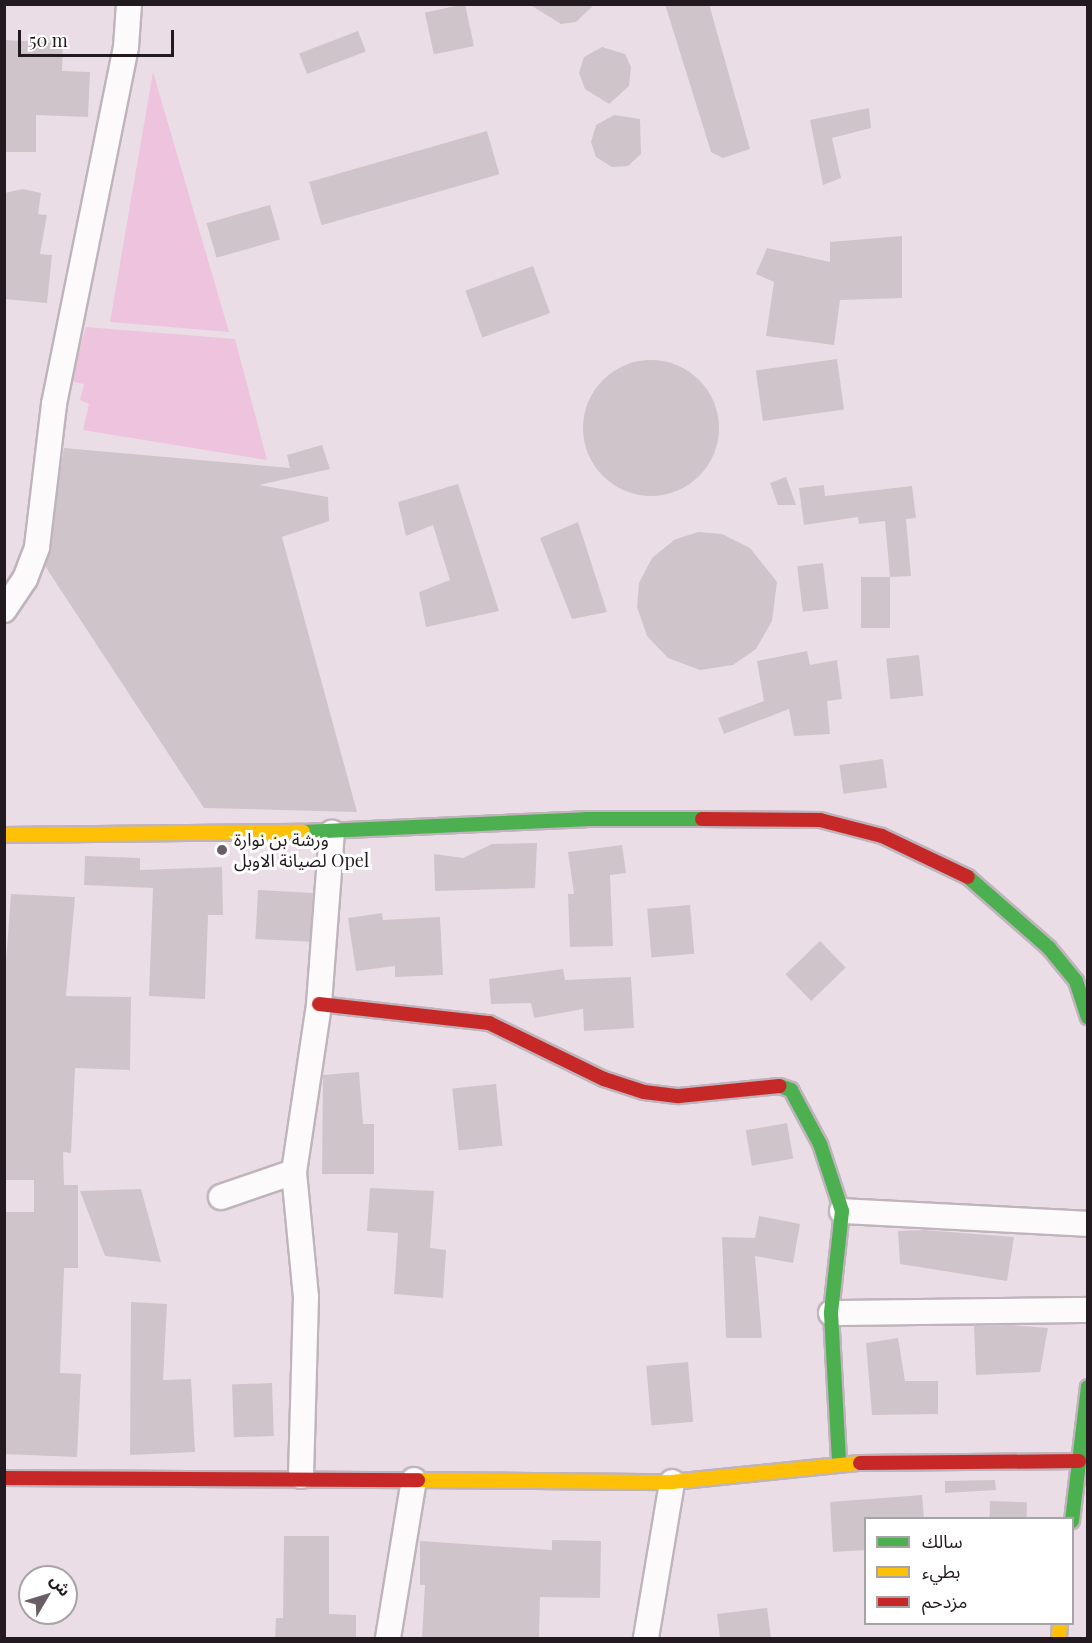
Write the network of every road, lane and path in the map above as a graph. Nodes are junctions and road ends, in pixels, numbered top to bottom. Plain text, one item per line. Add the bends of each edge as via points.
1 (129, 4) edge
2 (4, 610) edge
3 (332, 832) junction
4 (4, 834) edge
5 (319, 1004) junction
6 (1088, 1017) edge
7 (294, 1172) junction
8 (221, 1197) dead end
9 (842, 1211) junction
10 (1088, 1224) edge
11 (1088, 1310) edge
12 (831, 1313) junction
13 (1088, 1387) edge
14 (1079, 1461) junction
15 (839, 1463) junction
16 (301, 1476) junction
17 (4, 1478) edge
18 (414, 1480) junction
19 (672, 1482) junction
20 (1072, 1517) edge
21 (388, 1638) edge
22 (646, 1638) edge

1 - 2 street via 126,47 54,404 37,547 25,579
3 - 4 street
3 - 5 street
3 - 6 street via 586,819 820,820 852,826 929,856 1003,901 1076,981
5 - 7 street
5 - 9 street via 489,1023 604,1079 644,1092 679,1096 783,1086 806,1113
7 - 8 street
7 - 16 street via 306,1297
9 - 10 street
9 - 12 street
11 - 12 street
12 - 15 street
13 - 14 street
14 - 15 street
14 - 20 street
15 - 19 street
16 - 17 street
16 - 18 street
18 - 19 street
18 - 21 street
19 - 22 street

